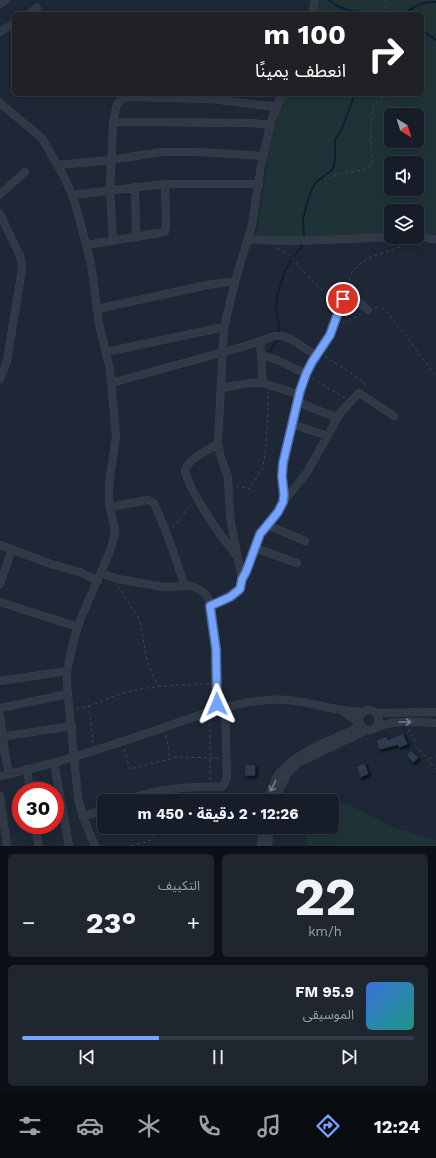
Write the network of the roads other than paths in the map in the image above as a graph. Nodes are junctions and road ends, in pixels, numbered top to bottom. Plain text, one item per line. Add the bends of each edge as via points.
1 (6, 0) edge
2 (315, 0) edge
3 (0, 4) edge
4 (38, 8) dead end
5 (31, 12) edge
6 (312, 12) edge
7 (12, 24) edge
8 (0, 32) edge
9 (281, 96) edge
10 (0, 103) edge
11 (277, 107) junction
12 (113, 122) junction
13 (270, 125) junction
14 (263, 156) junction
15 (111, 160) junction
16 (58, 165) junction
17 (25, 172) dead end
18 (165, 184) junction
19 (259, 184) junction
20 (135, 187) junction
21 (110, 190) junction
22 (0, 194) edge
23 (72, 195) junction
24 (0, 214) edge
25 (136, 237) junction
26 (384, 237) edge
27 (424, 237) edge
28 (248, 239) junction
29 (436, 239) edge
30 (113, 241) junction
31 (86, 245) junction
32 (235, 281) junction
33 (98, 309) junction
34 (368, 310) road end
35 (224, 327) junction
36 (260, 341) junction
37 (106, 352) junction
38 (222, 352) junction
39 (318, 354) junction
40 (261, 355) junction
41 (306, 374) junction
42 (0, 379) edge
43 (111, 383) junction
44 (264, 383) junction
45 (221, 388) junction
46 (299, 398) junction
47 (394, 416) dead end
48 (337, 418) junction
49 (292, 424) junction
50 (328, 436) junction
51 (218, 444) junction
52 (283, 502) junction
53 (110, 508) junction
54 (267, 525) junction
55 (305, 541) dead end
56 (0, 545) edge
57 (255, 548) junction
58 (12, 549) junction
59 (236, 556) junction
60 (297, 563) dead end
61 (101, 573) junction
62 (242, 579) junction
63 (98, 581) junction
64 (0, 584) edge
65 (185, 586) junction
66 (0, 602) edge
67 (210, 606) junction
68 (78, 627) junction
69 (67, 671) junction
70 (0, 681) edge
71 (68, 694) junction
72 (0, 708) edge
73 (222, 708) junction
74 (342, 710) junction
75 (364, 712) junction
76 (436, 712) edge
77 (376, 713) junction
78 (0, 716) edge
79 (436, 723) edge
80 (72, 726) junction
81 (366, 727) junction
82 (2, 737) edge
83 (2, 755) edge
84 (74, 757) junction
85 (54, 762) junction
86 (27, 769) junction
87 (9, 774) junction
88 (0, 776) edge
89 (29, 782) edge
90 (149, 794) edge
91 (269, 794) edge
92 (277, 794) edge
93 (0, 796) edge
94 (97, 812) edge
95 (84, 817) junction
96 (36, 834) edge
97 (262, 834) edge
98 (269, 834) edge
99 (7, 846) edge
100 (39, 846) edge
101 (68, 846) edge
102 (95, 846) edge
103 (260, 846) edge
104 (268, 846) edge

1 - 3 street
2 - 6 street
4 - 5 street
7 - 8 street
9 - 11 street
10 - 16 street via 42,138
11 - 12 street via 210,99 129,97 123,98 117,104
11 - 13 street
12 - 13 street
12 - 15 street
13 - 14 street
14 - 15 street via 161,152
14 - 19 street
15 - 16 street
15 - 21 street
16 - 23 street
17 - 22 street
18 - 19 street
18 - 20 street
18 - 25 street via 166,231
19 - 28 street
20 - 21 street
20 - 25 street
21 - 23 street
21 - 30 street
23 - 31 street
24 - 42 street via 20,256 22,269 7,361
25 - 30 street
26 - 28 street via 270,241
27 - 29 street
28 - 32 street
30 - 31 street
31 - 33 street
32 - 33 street
32 - 35 street
33 - 37 street
34 - 39 street via 345,291 333,328
35 - 37 street
35 - 38 street
36 - 38 street
36 - 39 street via 282,336
36 - 40 street
37 - 43 street
38 - 43 street
38 - 45 street
39 - 41 street
40 - 41 street
40 - 44 street
41 - 46 street
43 - 53 street via 116,436 110,473
44 - 45 street via 250,382
44 - 46 street
45 - 51 street
46 - 48 street
46 - 49 street
47 - 48 street via 359,393
48 - 50 street
49 - 50 street
49 - 52 street via 283,463
50 - 52 street via 306,474
51 - 59 street via 228,476 228,499
51 - 59 street via 188,463 185,469 198,498
52 - 54 street
53 - 61 street via 116,531
53 - 65 street via 142,500 151,501 156,506
54 - 55 street
54 - 57 street via 260,534
56 - 58 street
57 - 60 street
57 - 62 street
58 - 63 street via 80,572
58 - 64 street
59 - 62 street
61 - 63 street
61 - 65 street via 118,579 164,587
62 - 67 street via 239,591
63 - 68 street
65 - 67 street via 192,586 203,592
66 - 68 street
67 - 73 street via 216,649 216,698
68 - 69 street
69 - 70 street
69 - 71 street
71 - 72 street
71 - 80 street
73 - 74 street via 279,699
73 - 84 street
73 - 90 street via 227,758 225,785 197,786
74 - 75 street
74 - 81 street
75 - 77 street via 370,710
75 - 81 street via 360,717
76 - 77 street
77 - 81 street via 378,719
78 - 82 street
81 -> 79 street via 403,721
80 - 82 street
80 - 84 street
81 -> 91 street via 318,746 291,763 278,776
81 - 92 street via 298,763 287,774
82 - 83 street
83 - 87 street
84 - 85 street
84 - 95 street via 78,798
85 - 86 street
85 - 101 street
86 - 87 street
86 - 89 street
87 - 88 street
93 - 99 street
94 - 95 street
95 - 102 street
96 - 100 street
97 - 103 street
98 - 104 street

